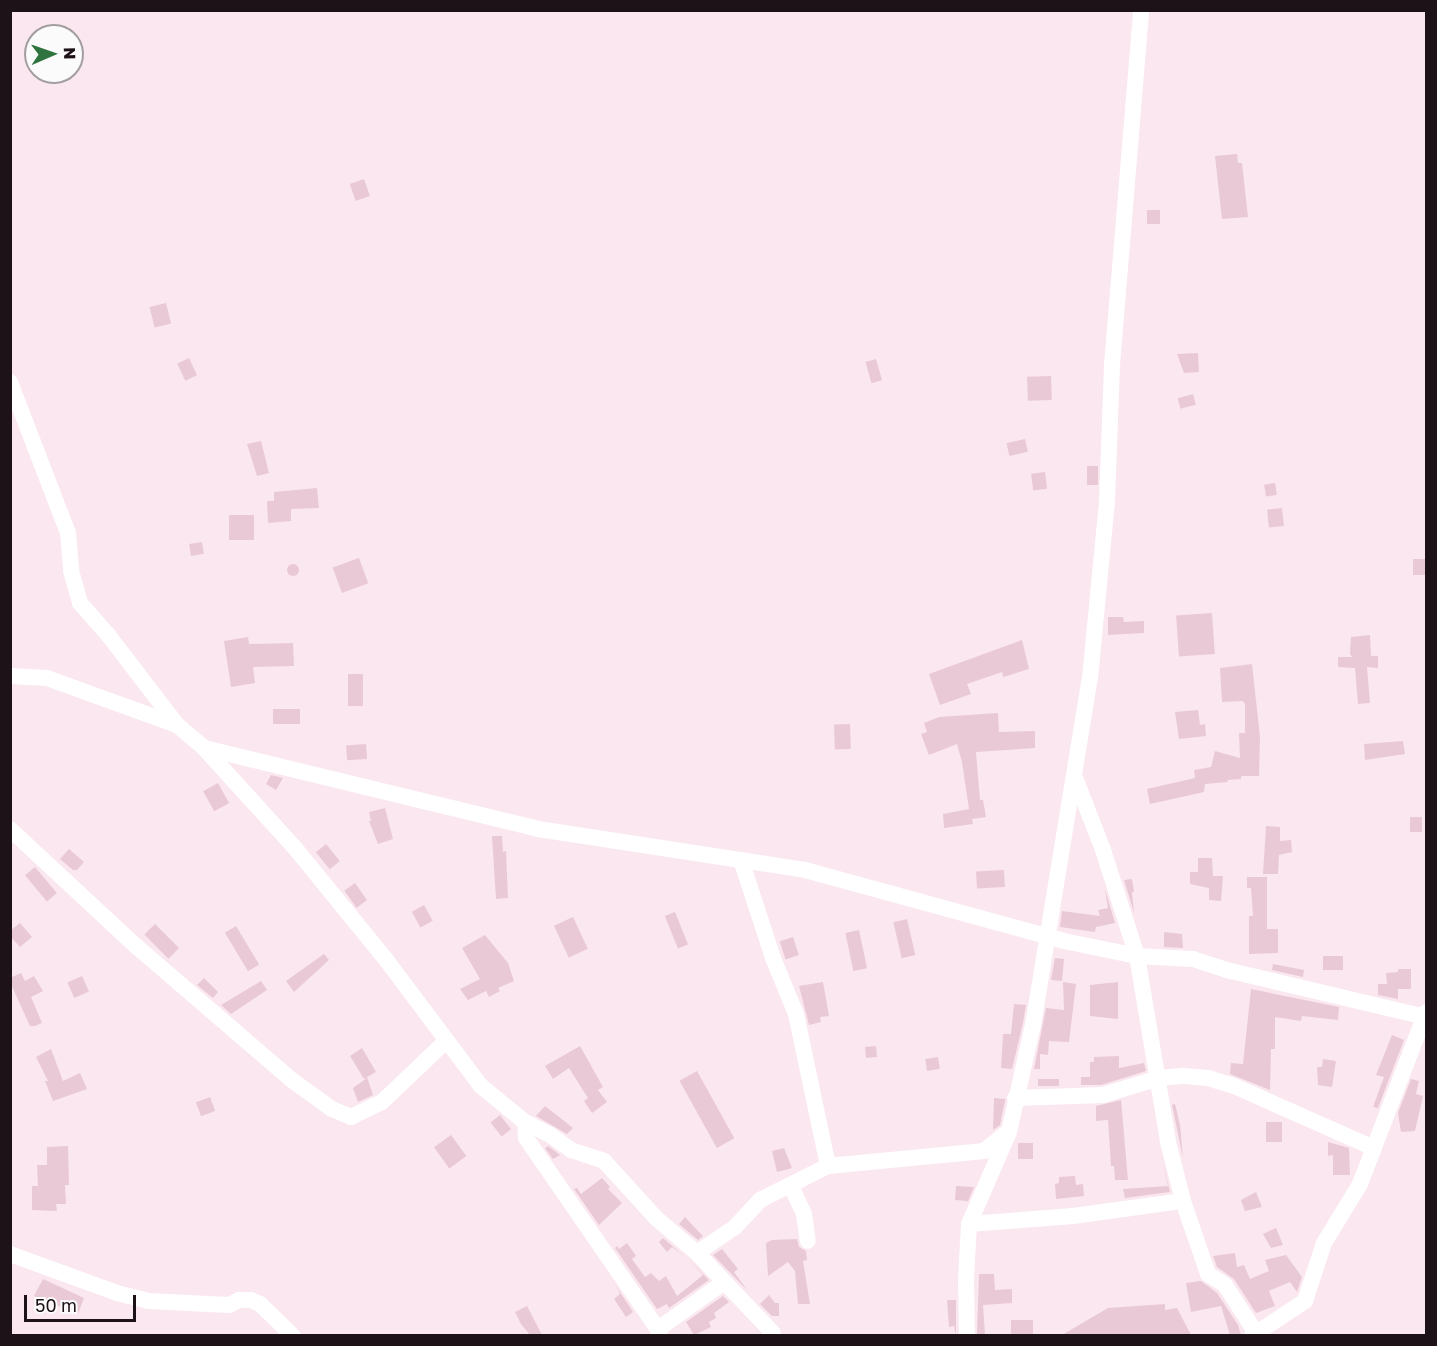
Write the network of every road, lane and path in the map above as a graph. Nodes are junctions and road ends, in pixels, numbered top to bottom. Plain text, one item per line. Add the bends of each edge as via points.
1 (1141, 10) edge
2 (10, 382) edge
3 (10, 676) edge
4 (177, 725) junction
5 (204, 748) junction
6 (1075, 779) junction
7 (10, 829) edge
8 (741, 860) junction
9 (1046, 935) junction
10 (1137, 956) junction
11 (1426, 1015) edge
12 (446, 1041) junction
13 (1159, 1078) junction
14 (1015, 1098) junction
15 (525, 1122) junction
16 (1008, 1131) junction
17 (1374, 1148) junction
18 (828, 1166) junction
19 (791, 1186) junction
20 (1183, 1201) junction
21 (969, 1224) junction
22 (808, 1241) dead end
23 (697, 1253) junction
24 (10, 1254) edge
25 (723, 1283) junction
26 (659, 1332) edge
27 (772, 1333) dead end
28 (1254, 1334) edge
29 (293, 1335) edge
30 (967, 1335) edge

1 - 6 street via 1112,365 1098,622
2 - 4 street via 68,533 70,571 80,603
3 - 4 street via 47,678
4 - 5 street
5 - 8 street via 538,829
5 - 12 street via 309,866
6 - 9 street
6 - 10 street
7 - 12 street via 145,953 293,1081 332,1109 351,1117 382,1102
8 - 9 street via 805,870
8 - 18 street via 796,1014
9 - 10 street
9 - 14 street via 1033,1025
10 - 11 street via 1193,959
10 - 13 street
11 - 17 street
12 - 15 street via 481,1086
13 - 14 street via 1103,1095
13 - 17 street via 1208,1078 1234,1086
13 - 20 street via 1168,1142
14 - 16 street
15 - 23 street via 572,1150 604,1161 656,1218
15 - 26 street via 526,1138
16 - 18 street via 984,1152
16 - 21 street
17 - 28 street via 1360,1184 1324,1243 1305,1301
18 - 19 street
19 - 22 street via 804,1214
19 - 23 street via 760,1200 735,1227
20 - 21 street via 1073,1216
20 - 28 street via 1208,1274 1225,1285
21 - 30 street
23 - 25 street
24 - 29 street via 148,1301 229,1305 251,1300
25 - 26 street
25 - 27 street

